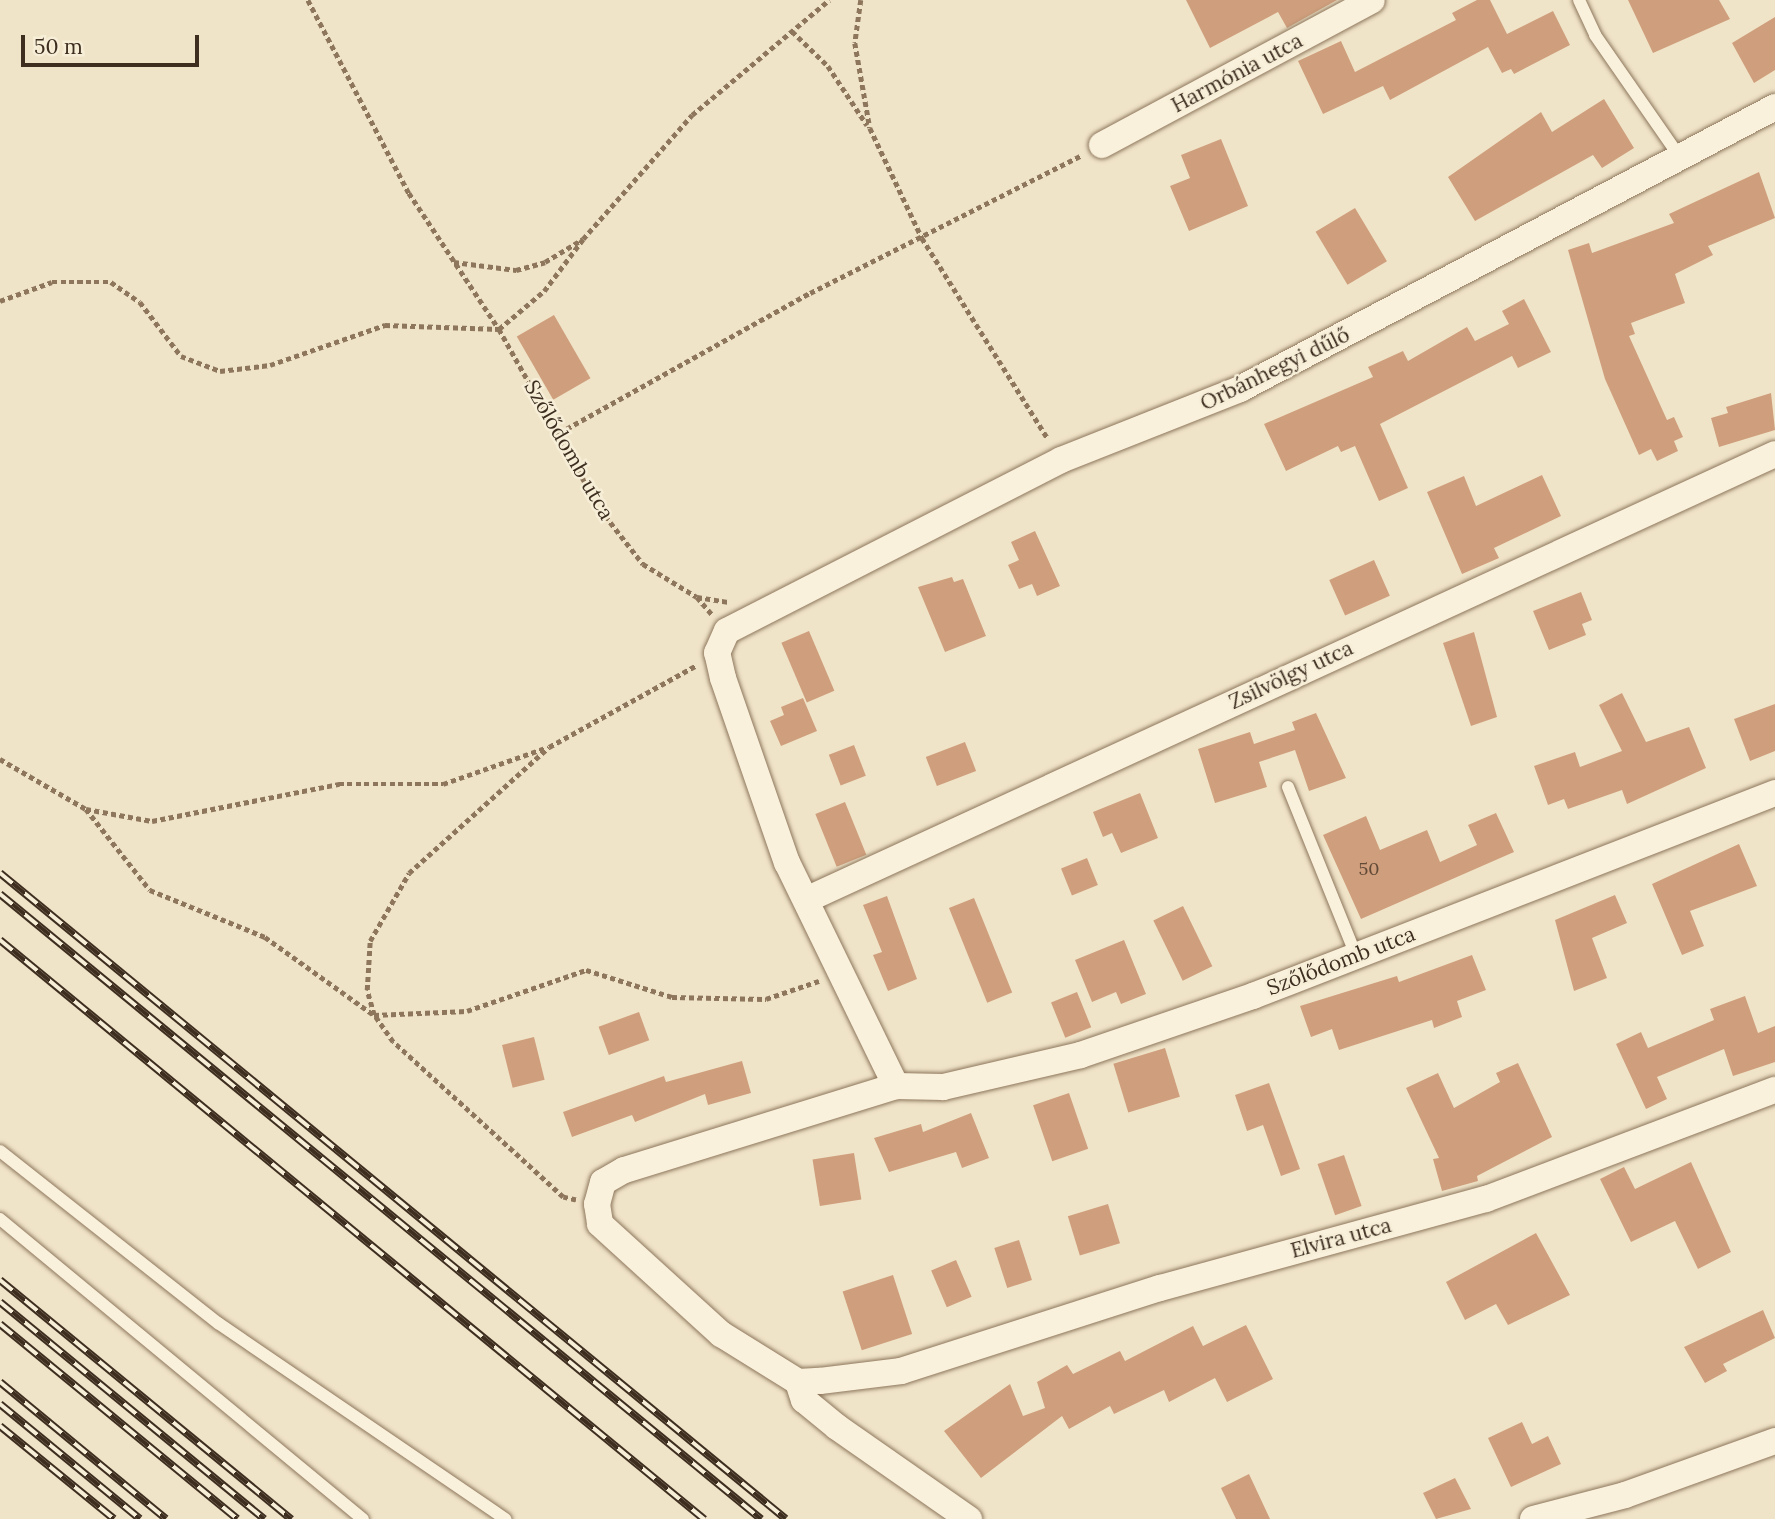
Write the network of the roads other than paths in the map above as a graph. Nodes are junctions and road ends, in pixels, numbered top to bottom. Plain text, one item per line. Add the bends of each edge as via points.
1 (1372, 0) edge
2 (1578, 0) edge
3 (1775, 107) edge
4 (1102, 145) road end
5 (1679, 156) junction
6 (1775, 454) edge
7 (1288, 787) dead end
8 (1775, 793) edge
9 (808, 899) junction
10 (1356, 955) junction
11 (896, 1086) junction
12 (1775, 1090) edge
13 (0, 1151) edge
14 (0, 1219) edge
15 (798, 1382) junction
16 (1775, 1441) edge
17 (363, 1519) edge
18 (505, 1519) edge
19 (969, 1519) edge
20 (1533, 1519) edge

1 - 4 street, Harmónia utca
2 - 5 lane via 1595,35
3 - 5 street, Orbánhegyi dűlő
5 - 9 street, Orbánhegyi dűlő via 1240,389 1061,460 764,607 727,631 717,653 787,863
6 - 9 street, Zsilvölgy utca
7 - 10 lane
8 - 10 street, Szőlődomb utca
9 - 11 street via 838,974
10 - 11 street, Szőlődomb utca via 1081,1055 943,1087
11 - 15 street, Szőlődomb utca via 624,1170 603,1182 597,1204 600,1224 667,1290 765,1366
12 - 15 street, Elvira utca via 1486,1199 1160,1287 901,1371
13 - 18 lane via 218,1323
14 - 17 lane
15 - 19 street via 804,1400 837,1427
16 - 20 street via 1625,1495

